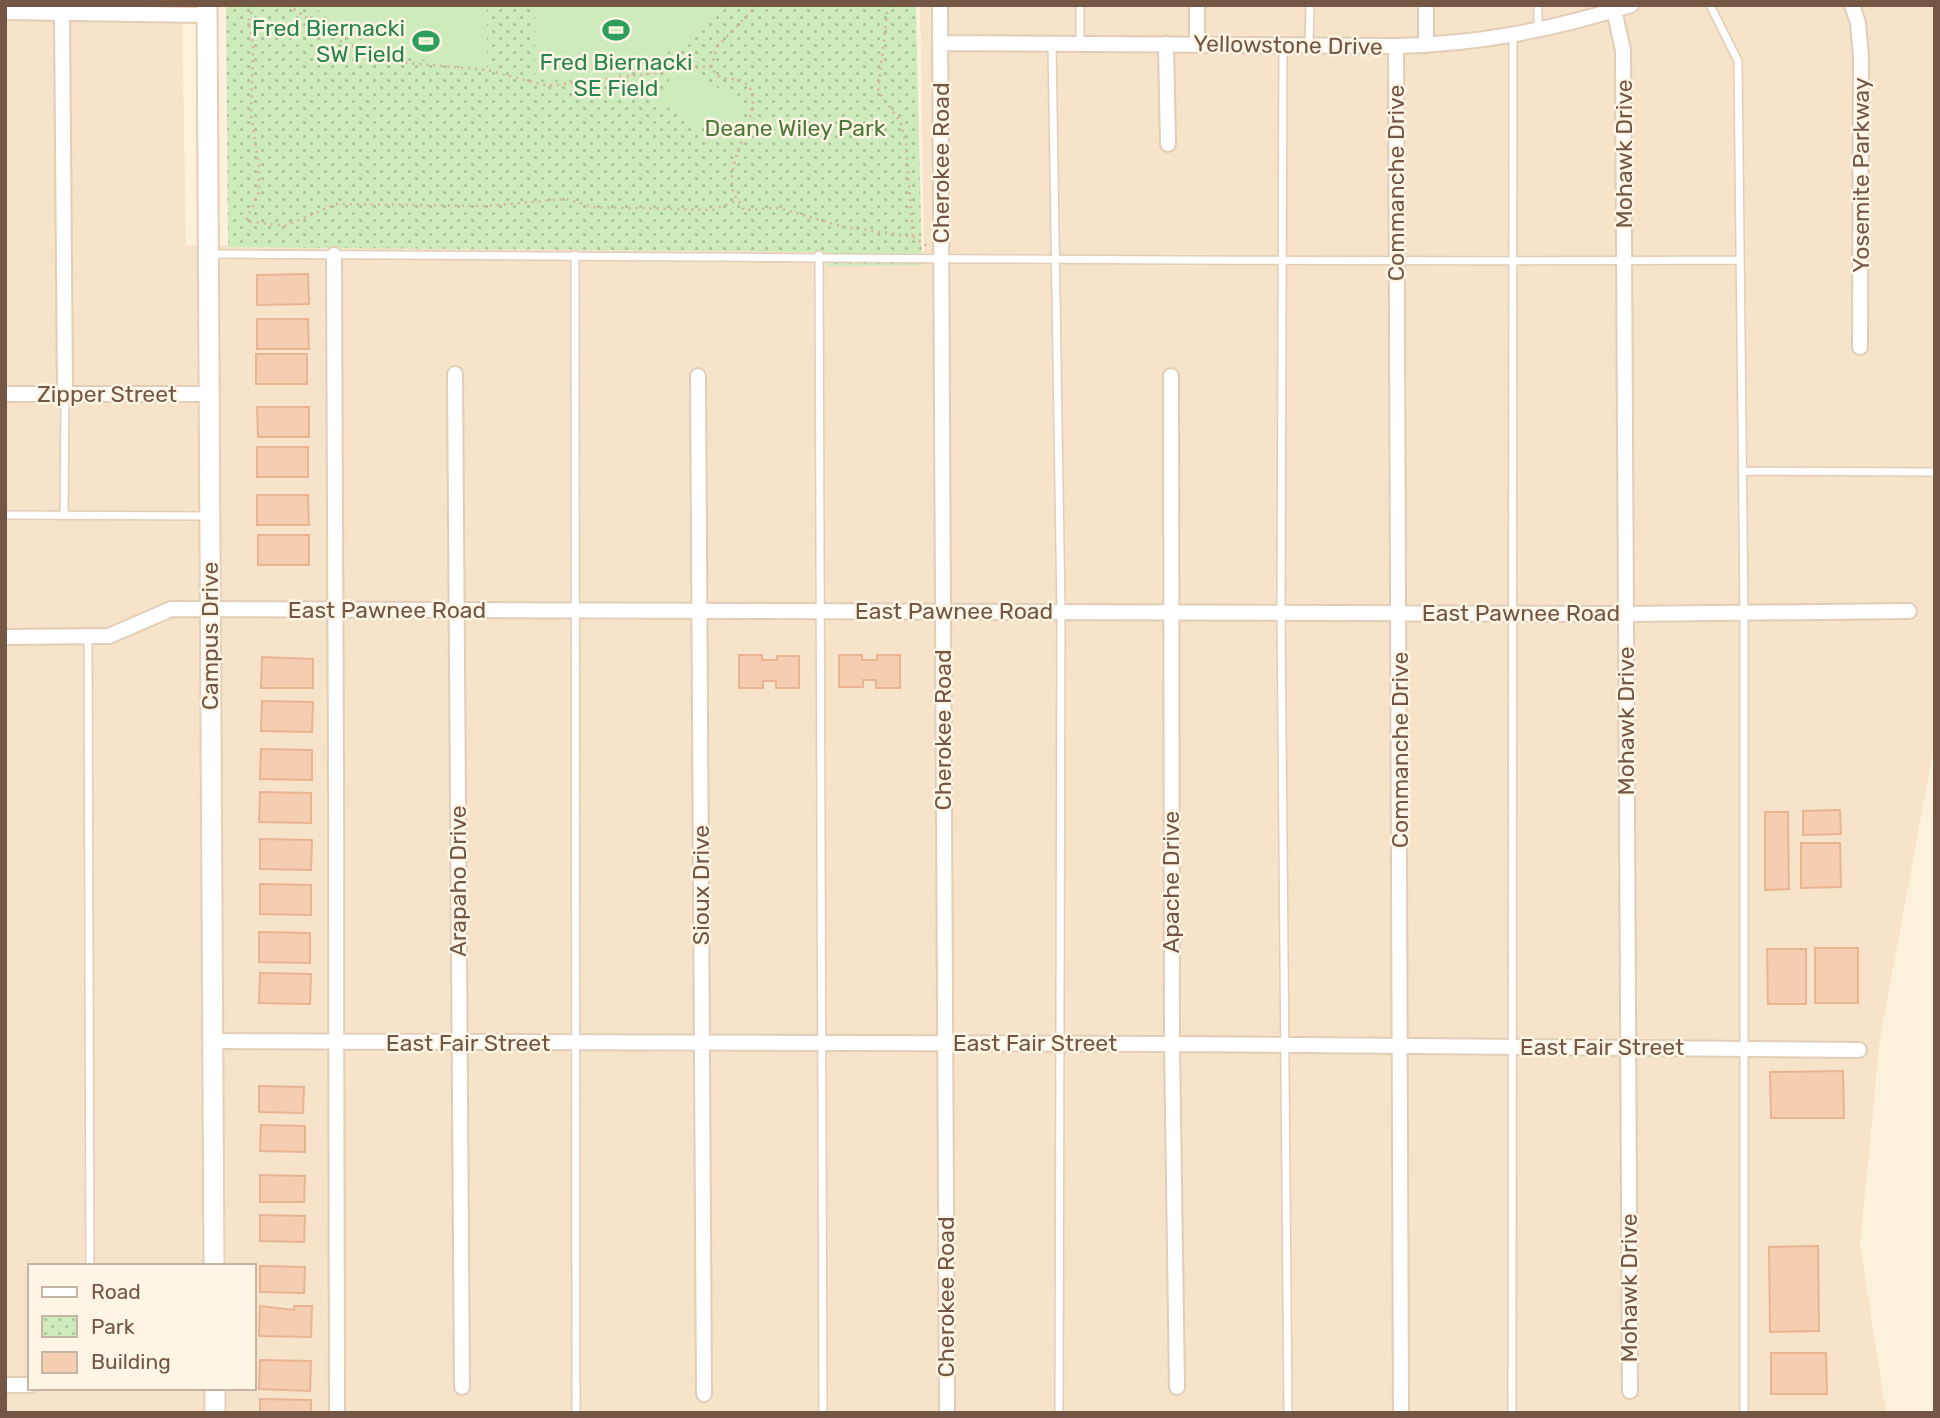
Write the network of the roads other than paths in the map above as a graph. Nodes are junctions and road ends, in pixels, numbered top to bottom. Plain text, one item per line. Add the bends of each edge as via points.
1 (940, 5) edge
2 (1080, 5) edge
3 (1197, 5) edge
4 (1310, 5) edge
5 (1426, 5) edge
6 (1538, 5) edge
7 (1631, 5) edge
8 (1710, 5) edge
9 (1852, 5) edge
10 (207, 10) edge
11 (1614, 10) junction
12 (5, 12) edge
13 (62, 13) junction
14 (1538, 30) junction
15 (1513, 36) junction
16 (941, 43) junction
17 (1052, 43) junction
18 (1080, 44) junction
19 (1166, 44) junction
20 (1197, 44) junction
21 (1283, 45) junction
22 (1309, 45) junction
23 (1396, 46) junction
24 (1426, 46) junction
25 (1168, 144) dead end
26 (209, 254) junction
27 (334, 255) junction
28 (575, 255) junction
29 (819, 255) junction
30 (941, 256) junction
31 (1055, 257) junction
32 (1282, 260) junction
33 (1740, 260) junction
34 (1513, 261) junction
35 (1624, 261) junction
36 (1396, 262) junction
37 (1860, 347) dead end
38 (455, 374) dead end
39 (698, 376) dead end
40 (1171, 376) dead end
41 (5, 394) edge
42 (65, 394) junction
43 (210, 394) junction
44 (1742, 471) junction
45 (1935, 472) edge
46 (5, 515) edge
47 (64, 516) junction
48 (210, 516) junction
49 (210, 609) junction
50 (337, 609) junction
51 (457, 611) junction
52 (573, 611) junction
53 (699, 611) junction
54 (821, 611) junction
55 (943, 611) junction
56 (1909, 611) dead end
57 (1061, 612) junction
58 (1170, 612) junction
59 (1744, 612) junction
60 (1281, 613) junction
61 (1399, 613) junction
62 (1513, 613) junction
63 (1626, 614) junction
64 (89, 636) junction
65 (5, 638) edge
66 (212, 1041) junction
67 (335, 1042) junction
68 (458, 1043) junction
69 (577, 1043) junction
70 (944, 1043) junction
71 (1061, 1043) junction
72 (702, 1044) junction
73 (824, 1044) junction
74 (1172, 1044) junction
75 (1285, 1044) junction
76 (1401, 1045) junction
77 (1514, 1046) junction
78 (1628, 1046) junction
79 (1744, 1048) junction
80 (1859, 1050) dead end
81 (90, 1264) edge
82 (214, 1264) edge
83 (5, 1385) edge
84 (28, 1385) edge
85 (462, 1387) dead end
86 (1177, 1387) dead end
87 (215, 1390) edge
88 (1630, 1391) dead end
89 (704, 1394) dead end
90 (215, 1413) edge
91 (337, 1413) edge
92 (576, 1413) edge
93 (823, 1413) edge
94 (947, 1413) edge
95 (1059, 1413) edge
96 (1288, 1413) edge
97 (1401, 1413) edge
98 (1512, 1413) edge
99 (1744, 1413) edge

1 - 16 street, Cherokee Road
2 - 18 lane
3 - 20 street
4 - 22 lane
5 - 24 street
6 - 14 lane
7 - 11 street, Yellowstone Drive
8 - 33 lane via 1738,61
9 - 37 street, Yosemite Parkway via 1861,57
10 - 13 street
10 - 26 main road, Campus Drive
11 - 14 street, Yellowstone Drive
11 - 35 street, Mohawk Drive via 1623,50
12 - 13 street
13 - 42 street
14 - 15 street, Yellowstone Drive
15 - 24 street, Yellowstone Drive
15 - 34 lane
16 - 17 street, Yellowstone Drive
16 - 30 street, Cherokee Road
17 - 18 street, Yellowstone Drive
17 - 31 lane
18 - 19 street, Yellowstone Drive
19 - 20 street, Yellowstone Drive
19 - 25 street
20 - 21 street, Yellowstone Drive
21 - 22 street, Yellowstone Drive
21 - 32 lane
22 - 23 street, Yellowstone Drive
23 - 24 street, Yellowstone Drive
23 - 36 street, Commanche Drive
26 - 27 lane
26 - 43 main road, Campus Drive
27 - 28 lane
27 - 50 street
28 - 29 lane
28 - 52 lane
29 - 30 lane
29 - 54 lane
30 - 31 lane
30 - 55 street, Cherokee Road
31 - 32 lane
31 - 57 lane
32 - 36 lane
32 - 60 lane
33 - 35 lane
33 - 44 lane
34 - 35 lane
34 - 36 lane
34 - 62 lane
35 - 63 street, Mohawk Drive
36 - 61 street, Commanche Drive
38 - 51 street, Arapaho Drive
39 - 53 street, Sioux Drive
40 - 58 street, Apache Drive
41 - 42 street, Zipper Street
42 - 43 street, Zipper Street
42 - 47 lane
43 - 48 main road, Campus Drive
44 - 45 lane
44 - 59 lane
46 - 47 lane
47 - 48 lane
48 - 49 main road, Campus Drive
49 - 50 street, East Pawnee Road
49 - 64 street, East Pawnee Road via 171,609 109,636
49 - 66 main road, Campus Drive
50 - 51 street, East Pawnee Road
50 - 67 street
51 - 52 street, East Pawnee Road
51 - 68 street, Arapaho Drive
52 - 53 street, East Pawnee Road
52 - 69 lane
53 - 54 street, East Pawnee Road
53 - 72 street, Sioux Drive
54 - 55 street, East Pawnee Road
54 - 73 lane
55 - 57 street, East Pawnee Road
55 - 70 street, Cherokee Road
56 - 59 street, East Pawnee Road
57 - 58 street, East Pawnee Road
57 - 71 lane
58 - 60 street, East Pawnee Road
58 - 74 street, Apache Drive
59 - 63 street, East Pawnee Road
59 - 79 lane
60 - 61 street, East Pawnee Road
60 - 75 lane
61 - 62 street, East Pawnee Road
61 - 76 street, Commanche Drive
62 - 63 street, East Pawnee Road
62 - 77 lane
63 - 78 street, Mohawk Drive
64 - 65 street, East Pawnee Road
64 - 81 lane
66 - 67 street, East Fair Street
66 - 82 main road, Campus Drive
67 - 68 street, East Fair Street
67 - 91 street
68 - 69 street, East Fair Street
68 - 85 street, Arapaho Drive
69 - 72 street, East Fair Street
69 - 92 lane
70 - 71 street, East Fair Street
70 - 73 street, East Fair Street
70 - 94 street, Cherokee Road
71 - 74 street, East Fair Street
71 - 95 lane
72 - 73 street, East Fair Street
72 - 89 street, Sioux Drive
73 - 93 lane
74 - 75 street, East Fair Street
74 - 86 street, Apache Drive
75 - 76 street, East Fair Street
75 - 96 lane
76 - 77 street, East Fair Street
76 - 97 street, Commanche Drive
77 - 78 street, East Fair Street
77 - 98 lane
78 - 79 street, East Fair Street
78 - 88 street, Mohawk Drive
79 - 80 street, East Fair Street
79 - 99 lane
83 - 84 street
87 - 90 main road

